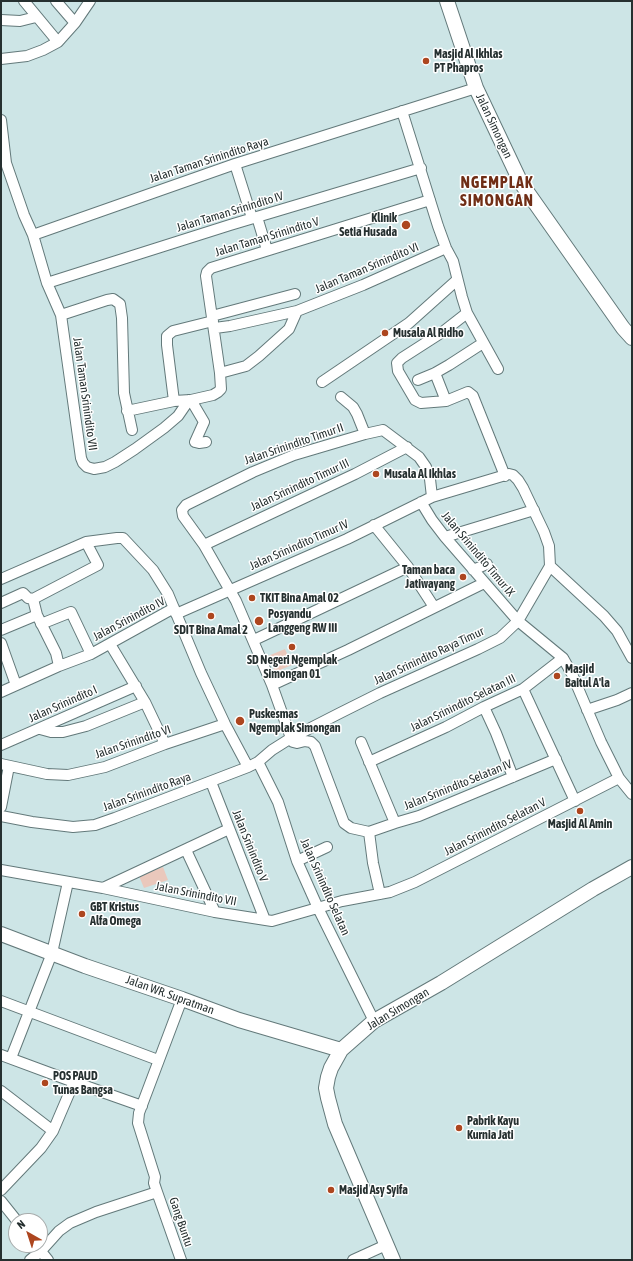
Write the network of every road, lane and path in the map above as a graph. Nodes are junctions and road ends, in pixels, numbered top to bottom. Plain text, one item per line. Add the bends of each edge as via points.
1 (24, 1) edge
2 (56, 1) edge
3 (90, 1) edge
4 (447, 1) edge
5 (36, 17) junction
6 (1, 20) edge
7 (75, 23) junction
8 (58, 42) junction
9 (1, 59) edge
10 (476, 88) junction
11 (402, 111) junction
12 (1, 120) edge
13 (4, 160) edge
14 (235, 164) junction
15 (421, 168) junction
16 (430, 200) junction
17 (255, 218) junction
18 (33, 235) junction
19 (446, 248) junction
20 (268, 250) junction
21 (457, 280) junction
22 (47, 283) junction
23 (295, 294) dead end
24 (298, 311) junction
25 (468, 313) junction
26 (61, 315) junction
27 (213, 322) junction
28 (632, 338) edge
29 (483, 343) junction
30 (498, 369) dead end
31 (220, 373) junction
32 (435, 373) junction
33 (418, 380) dead end
34 (322, 382) dead end
35 (341, 397) dead end
36 (190, 400) junction
37 (446, 400) junction
38 (174, 401) junction
39 (127, 411) junction
40 (132, 430) dead end
41 (365, 434) junction
42 (206, 442) dead end
43 (407, 447) junction
44 (505, 476) junction
45 (432, 497) junction
46 (421, 502) junction
47 (534, 510) junction
48 (374, 525) junction
49 (445, 536) junction
50 (86, 542) junction
51 (204, 545) junction
52 (487, 564) dead end
53 (550, 566) junction
54 (408, 567) junction
55 (473, 570) junction
56 (1, 579) edge
57 (484, 583) junction
58 (230, 590) junction
59 (33, 599) junction
60 (1, 603) edge
61 (434, 607) junction
62 (175, 611) junction
63 (39, 619) junction
64 (518, 621) junction
65 (1, 630) edge
66 (254, 640) junction
67 (1, 643) edge
68 (110, 644) junction
69 (91, 654) junction
70 (563, 658) junction
71 (632, 658) edge
72 (59, 666) junction
73 (16, 685) junction
74 (272, 685) junction
75 (136, 686) junction
76 (523, 689) junction
77 (1, 692) edge
78 (632, 693) edge
79 (145, 702) junction
80 (484, 707) junction
81 (587, 710) junction
82 (225, 724) junction
83 (40, 729) junction
84 (291, 738) junction
85 (361, 742) dead end
86 (165, 744) junction
87 (1, 745) edge
88 (556, 759) junction
89 (258, 762) junction
90 (369, 762) junction
91 (5, 765) edge
92 (248, 767) junction
93 (513, 777) junction
94 (619, 778) junction
95 (210, 782) junction
96 (632, 794) edge
97 (575, 801) junction
98 (1, 807) edge
99 (1, 816) edge
100 (395, 823) junction
101 (229, 829) junction
102 (369, 832) junction
103 (327, 847) dead end
104 (186, 850) junction
105 (297, 861) junction
106 (632, 867) edge
107 (1, 870) edge
108 (68, 882) junction
109 (103, 888) junction
110 (380, 894) junction
111 (318, 908) junction
112 (215, 912) junction
113 (265, 920) junction
114 (1, 934) edge
115 (52, 953) junction
116 (182, 999) junction
117 (1, 1002) edge
118 (29, 1012) junction
119 (374, 1021) junction
120 (341, 1050) junction
121 (6, 1056) edge
122 (158, 1060) junction
123 (74, 1082) junction
124 (1, 1091) edge
125 (142, 1106) junction
126 (53, 1131) junction
127 (1, 1190) edge
128 (157, 1192) junction
129 (1, 1201) edge
130 (11, 1213) edge
131 (48, 1240) edge
132 (386, 1245) junction
133 (181, 1260) edge
134 (353, 1260) edge
135 (393, 1260) edge

1 - 5 street
2 - 7 street
3 - 7 street
4 - 10 main road, Jalan Simongan
5 - 6 street via 20,21
5 - 8 street
7 - 8 street
8 - 9 street via 27,56
10 - 11 street, Jalan Taman Srinindito Raya
10 - 28 main road, Jalan Simongan via 521,183 622,328
11 - 14 street, Jalan Taman Srinindito Raya
11 - 15 street
12 - 13 street
13 - 18 street
14 - 17 street
14 - 18 street, Jalan Taman Srinindito Raya
15 - 16 street
15 - 17 street, Jalan Taman Srinindito IV
16 - 19 street
16 - 20 street, Jalan Taman Srinindito V
17 - 20 street
17 - 22 street, Jalan Taman Srinindito IV
18 - 22 street
19 - 21 street
19 - 24 street, Jalan Taman Srinindito VI
20 - 27 street, Jalan Taman Srinindito V via 211,268 207,272
21 - 25 street
21 - 34 street via 409,323
22 - 26 street
23 - 27 street
24 - 27 street, Jalan Taman Srinindito VI via 230,326
24 - 31 street via 289,329 259,356 246,366
25 - 29 street
25 - 37 street via 397,363 398,371 415,400 421,403
26 - 36 street, Jalan Taman Srinindito VII via 81,458 88,467 94,470 105,467 135,449 178,416
26 - 39 street via 107,300 113,299 120,304
27 - 31 street
27 - 38 street via 173,331 167,336
29 - 30 street
29 - 32 street
31 - 36 street via 222,383 218,392
32 - 33 street
32 - 37 street
35 - 41 street via 353,407
36 - 38 street
36 - 42 street via 204,422 195,442
37 - 44 street via 468,392 471,394
38 - 39 street
39 - 40 street
41 - 43 street, Jalan Srinindito Timur II via 383,430
41 - 51 street, Jalan Srinindito Timur II via 294,455 186,505 182,510 183,516
43 - 45 street via 426,467
43 - 51 street, Jalan Srinindito Timur III
44 - 45 street, Jalan Srinindito Timur IV
44 - 47 street via 513,475 518,480
45 - 46 street, Jalan Srinindito Timur IV
46 - 48 street, Jalan Srinindito Timur IV
46 - 49 street, Jalan Srinindito Timur IX
47 - 49 street
47 - 53 street via 549,546
48 - 54 street
48 - 58 street, Jalan Srinindito Timur IV
49 - 55 street, Jalan Srinindito Timur IX
50 - 56 street
50 - 59 street via 98,565
50 - 62 street via 123,538 153,570
51 - 58 street
52 - 55 street
53 - 64 street, Jalan Srinindito Raya Timur
53 - 71 street via 604,616 617,631
54 - 61 street
54 - 66 street
55 - 57 street, Jalan Srinindito Timur IX
57 - 61 street
57 - 64 street, Jalan Srinindito Timur IX
58 - 62 street, Jalan Srinindito Timur IV
58 - 66 street
59 - 60 street via 23,593
59 - 63 street
61 - 74 street
62 - 68 street, Jalan Srinindito IV
62 - 82 street, Jalan Srinindito IV
63 - 65 street
63 - 69 street via 72,612
63 - 72 street via 56,653
64 - 70 street, Jalan Srinindito Timur IX
64 - 84 street, Jalan Srinindito Raya Timur via 500,638 380,692
66 - 74 street
67 - 73 street
68 - 69 street, Jalan Srinindito IV
68 - 75 street
69 - 72 street, Jalan Srinindito IV
70 - 76 street, Jalan Srinindito Selatan III
70 - 81 street, Jalan Srinindito Timur IX via 576,680
72 - 73 street, Jalan Srinindito IV
73 - 77 street, Jalan Srinindito IV
74 - 84 street
75 - 79 street
75 - 83 street, Jalan Srinindito I
76 - 80 street, Jalan Srinindito Selatan III
76 - 88 street
78 - 81 street
79 - 83 street via 86,726 63,732
79 - 86 street
80 - 90 street, Jalan Srinindito Selatan III
80 - 93 street
81 - 94 street, Jalan Srinindito Timur IX
82 - 86 street, Jalan Srinindito VI
82 - 92 street, Jalan Srinindito IV
83 - 87 street, Jalan Srinindito I
84 - 89 street, Jalan Srinindito Raya
84 - 102 street via 293,742 311,742 315,746 344,823 351,828
85 - 90 street
86 - 91 street, Jalan Srinindito VI via 105,767 68,774 48,774
88 - 93 street, Jalan Srinindito Selatan IV
88 - 97 street
89 - 92 street, Jalan Srinindito Raya
89 - 105 street, Jalan Srinindito Selatan via 278,802
90 - 100 street
91 - 98 street
92 - 95 street, Jalan Srinindito Raya
93 - 100 street, Jalan Srinindito Selatan IV via 419,816
94 - 96 street, Jalan Srinindito Timur IX
94 - 97 street, Jalan Srinindito Selatan V
95 - 99 street, Jalan Srinindito Raya via 95,825 74,827
95 - 101 street, Jalan Srinindito V
97 - 110 street, Jalan Srinindito Selatan V via 422,879
100 - 102 street, Jalan Srinindito Selatan IV
101 - 104 street
101 - 113 street, Jalan Srinindito V
102 - 110 street
103 - 105 street
104 - 109 street
104 - 112 street
105 - 111 street, Jalan Srinindito Selatan
106 - 119 main road, Jalan Simongan
107 - 108 street, Jalan Srinindito VII
108 - 109 street, Jalan Srinindito VII
108 - 115 street
109 - 112 street, Jalan Srinindito VII
110 - 111 street, Jalan Srinindito Selatan V
111 - 113 street, Jalan Srinindito VII via 272,921
111 - 119 street, Jalan Srinindito Selatan
112 - 113 street, Jalan Srinindito VII
114 - 115 main road, Jalan WR. Supratman
115 - 116 main road, Jalan WR. Supratman
115 - 118 street
116 - 120 main road, Jalan WR. Supratman via 239,1020
116 - 122 street, Gang Buntu
117 - 118 street
118 - 121 street
118 - 122 street
119 - 120 main road, Jalan Simongan
120 - 132 main road, Jalan Simongan via 328,1077 328,1098 335,1124
121 - 123 street
122 - 125 street, Gang Buntu
123 - 125 street
123 - 126 street
124 - 126 street
125 - 128 street, Gang Buntu via 138,1123 155,1177
126 - 127 street via 41,1148
128 - 131 street via 79,1218
128 - 133 street, Gang Buntu
129 - 130 street
132 - 134 street
132 - 135 main road, Jalan Simongan

